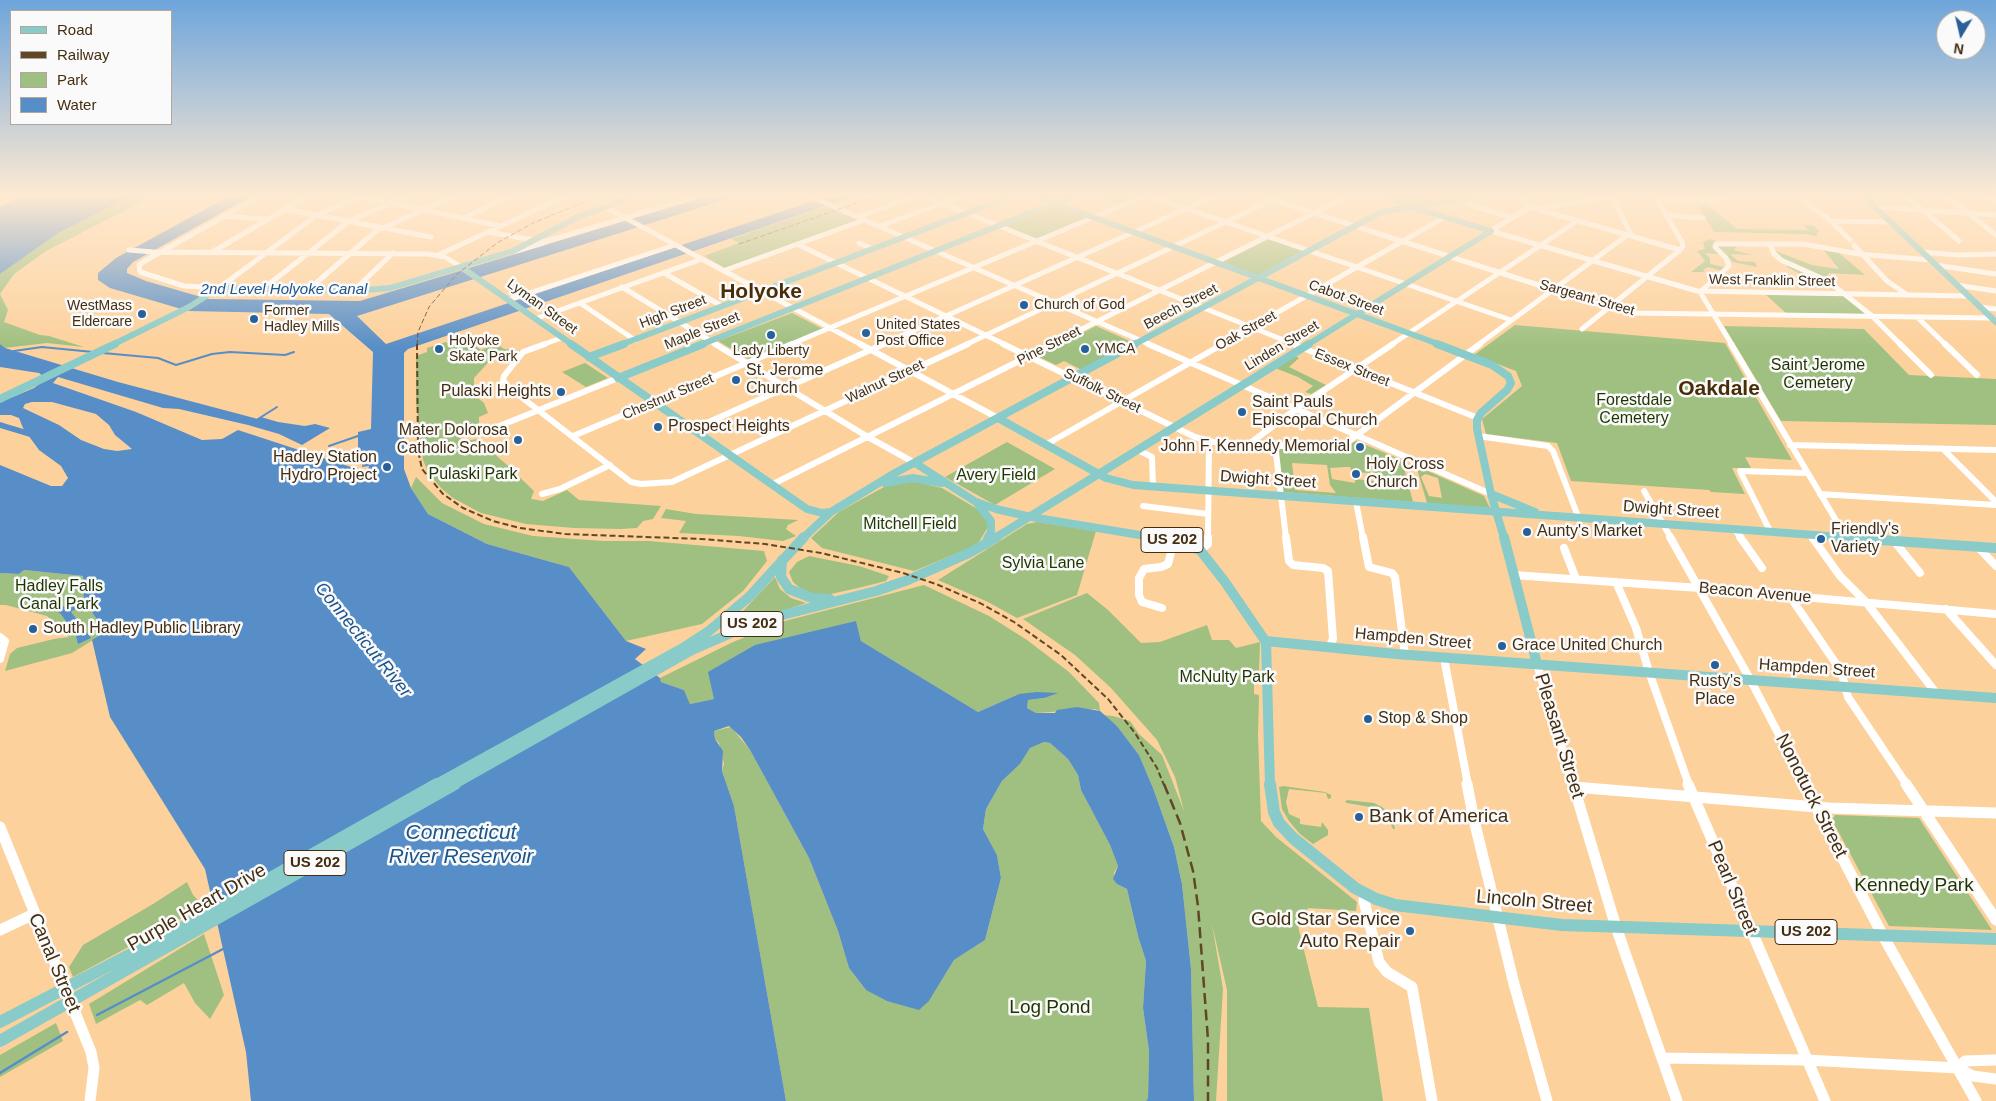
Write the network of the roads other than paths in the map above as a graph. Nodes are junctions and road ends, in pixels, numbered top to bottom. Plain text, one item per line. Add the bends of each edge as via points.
1 (172, 245) edge
2 (221, 245) edge
3 (276, 245) edge
4 (317, 245) edge
5 (360, 245) edge
6 (459, 245) edge
7 (522, 245) edge
8 (533, 245) edge
9 (675, 245) edge
10 (676, 245) edge
11 (794, 245) edge
12 (801, 245) edge
13 (865, 245) edge
14 (882, 245) edge
15 (922, 245) edge
16 (949, 245) edge
17 (1026, 245) edge
18 (1047, 245) edge
19 (1102, 245) edge
20 (1170, 245) edge
21 (1177, 245) edge
22 (1248, 245) edge
23 (1295, 245) edge
24 (1321, 245) edge
25 (1394, 245) edge
26 (1415, 245) edge
27 (1469, 245) edge
28 (1614, 245) edge
29 (1664, 245) edge
30 (1682, 245) edge
31 (1716, 245) edge
32 (1771, 245) edge
33 (1816, 245) edge
34 (1855, 245) edge
35 (1914, 245) edge
36 (1541, 246) joint
37 (1174, 247) junction
38 (873, 249) junction
39 (129, 250) dead end
40 (1680, 250) junction
41 (162, 251) junction
42 (212, 251) junction
43 (935, 251) junction
44 (1311, 251) junction
45 (267, 252) junction
46 (309, 252) junction
47 (1921, 252) junction
48 (351, 253) junction
49 (393, 253) junction
50 (504, 254) junction
51 (1996, 254) edge
52 (438, 255) junction
53 (1863, 255) junction
54 (1076, 257) junction
55 (1451, 257) junction
56 (702, 259) junction
57 (1930, 260) junction
58 (1593, 261) junction
59 (1215, 262) junction
60 (836, 263) junction
61 (1936, 265) junction
62 (1356, 267) junction
63 (463, 268) junction
64 (973, 268) junction
65 (723, 270) junction
66 (1500, 272) junction
67 (664, 273) junction
68 (1116, 273) junction
69 (1996, 274) edge
70 (868, 278) junction
71 (1648, 278) junction
72 (1259, 279) junction
73 (1406, 284) junction
74 (1014, 285) junction
75 (1956, 285) junction
76 (219, 288) junction
77 (237, 288) junction
78 (264, 288) junction
79 (622, 288) junction
80 (309, 289) junction
81 (354, 290) junction
82 (1555, 290) junction
83 (762, 291) junction
84 (1159, 291) junction
85 (1996, 291) edge
86 (1700, 292) junction
87 (1844, 294) junction
88 (1906, 294) junction
89 (905, 296) junction
90 (1307, 296) junction
91 (1968, 296) junction
92 (205, 297) junction
93 (509, 300) junction
94 (1457, 302) junction
95 (580, 303) junction
96 (1054, 303) junction
97 (722, 306) junction
98 (1980, 307) junction
99 (793, 308) junction
100 (1610, 308) junction
101 (1203, 309) junction
102 (1996, 309) edge
103 (1713, 314) junction
104 (1357, 315) junction
105 (945, 316) junction
106 (1872, 316) junction
107 (1917, 317) junction
108 (535, 319) junction
109 (1512, 320) junction
110 (1994, 320) edge
111 (1096, 322) junction
112 (679, 323) junction
113 (830, 328) junction
114 (1251, 328) junction
115 (1582, 329) dead end
116 (1409, 334) junction
117 (986, 335) junction
118 (560, 338) junction
119 (635, 340) junction
120 (710, 341) junction
121 (1141, 342) junction
122 (1302, 348) junction
123 (870, 350) junction
124 (1465, 354) junction
125 (1028, 356) junction
126 (589, 357) junction
127 (1190, 363) junction
128 (747, 364) junction
129 (1356, 370) junction
130 (910, 371) junction
131 (1931, 375) dead end
132 (1977, 375) dead end
133 (618, 378) junction
134 (1074, 378) junction
135 (1241, 385) junction
136 (786, 387) junction
137 (1412, 392) junction
138 (953, 394) junction
139 (0, 399) edge
140 (654, 402) junction
141 (1123, 402) junction
142 (539, 409) junction
143 (1296, 410) junction
144 (826, 411) junction
145 (998, 418) junction
146 (1478, 418) junction
147 (1175, 427) junction
148 (693, 429) junction
149 (473, 433) dead end
150 (1355, 434) junction
151 (573, 436) junction
152 (1478, 436) junction
153 (868, 437) junction
154 (1209, 441) junction
155 (1047, 444) junction
156 (1249, 444) junction
157 (1275, 445) junction
158 (1790, 445) junction
159 (1943, 449) junction
160 (1138, 450) junction
161 (1996, 450) edge
162 (894, 452) junction
163 (729, 455) junction
164 (915, 463) junction
165 (610, 465) junction
166 (895, 473) junction
167 (1100, 473) junction
168 (1807, 473) junction
169 (773, 484) junction
170 (946, 484) junction
171 (877, 485) junction
172 (1153, 487) junction
173 (1210, 490) junction
174 (1644, 491) dead end
175 (542, 494) dead end
176 (1491, 494) junction
177 (1820, 494) junction
178 (1280, 496) junction
179 (976, 502) junction
180 (1356, 502) junction
181 (1996, 504) edge
182 (1143, 506) dead end
183 (807, 509) junction
184 (832, 512) junction
185 (1498, 513) junction
186 (1208, 514) junction
187 (1031, 517) junction
188 (1550, 517) junction
189 (1579, 519) junction
190 (1663, 525) junction
191 (1735, 530) junction
192 (1771, 532) junction
193 (1811, 536) junction
194 (804, 537) junction
195 (1846, 537) junction
196 (1894, 540) junction
197 (1174, 541) junction
198 (986, 544) junction
199 (1978, 547) junction
200 (1564, 548) dead end
201 (1996, 548) edge
202 (1200, 550) junction
203 (782, 560) junction
204 (1996, 566) edge
205 (1762, 568) dead end
206 (1920, 573) dead end
207 (1513, 575) junction
208 (1576, 579) junction
209 (1616, 582) junction
210 (1700, 588) junction
211 (1789, 596) junction
212 (840, 600) junction
213 (1866, 602) junction
214 (1162, 608) dead end
215 (1946, 609) junction
216 (1996, 614) edge
217 (0, 637) edge
218 (1266, 641) junction
219 (1329, 647) junction
220 (1405, 655) junction
221 (1444, 658) junction
222 (0, 660) edge
223 (667, 661) junction
224 (1537, 664) junction
225 (1996, 665) edge
226 (1649, 672) junction
227 (1750, 680) junction
228 (1845, 686) junction
229 (1936, 693) junction
230 (1996, 698) edge
231 (1574, 786) junction
232 (437, 789) joint
233 (1693, 797) junction
234 (1817, 808) junction
235 (1924, 812) junction
236 (1996, 813) edge
237 (0, 827) edge
238 (1365, 894) junction
239 (34, 914) junction
240 (1499, 918) junction
241 (1996, 920) edge
242 (1616, 927) junction
243 (0, 930) edge
244 (188, 930) joint
245 (1749, 930) junction
246 (1882, 934) junction
247 (1996, 939) edge
248 (95, 980) junction
249 (0, 1022) edge
250 (0, 1041) edge
251 (1662, 1058) junction
252 (1806, 1060) junction
253 (1996, 1060) edge
254 (1958, 1068) junction
255 (1996, 1079) edge
256 (90, 1101) edge
257 (1432, 1101) edge
258 (1547, 1101) edge
259 (1677, 1101) edge
260 (1825, 1101) edge
261 (1976, 1101) edge

1 - 41 street
2 - 42 street
3 - 45 street
4 - 46 street
5 - 48 street
6 - 52 street
7 - 50 main road
8 - 50 street
9 - 93 street
10 - 56 street, Dwight Street
11 - 65 street
12 - 60 street, Suffolk Street
13 - 38 street
14 - 38 main road, High Street
15 - 43 street
16 - 43 main road, Maple Street
17 - 64 street, Chestnut Street
18 - 54 street, Essex Street
19 - 54 street
20 - 37 main road, Cabot Street
21 - 37 street, Walnut Street
22 - 59 street, Pine Street
23 - 44 street
24 - 44 main road, Beech Street / US 202
25 - 62 street, Oak Street
26 - 55 street, Sargeant Street
27 - 55 main road, Linden Street
28 - 58 street
29 - 40 street
30 - 40 street
31 - 86 street via 1729,263 1724,272
32 - 87 street via 1774,254 1782,260 1823,278
33 - 53 street
34 - 53 street
35 - 47 main road
36 - 58 street, West Franklin Street
36 - 66 street
37 - 59 main road, Cabot Street
37 - 68 street, Walnut Street
38 - 60 main road, High Street
39 - 41 street, Lyman Street
40 - 71 street
41 - 42 street, Lyman Street
41 - 76 street via 139,265 140,272 184,286
42 - 45 street, Lyman Street
43 - 64 street
43 - 70 main road, Maple Street
44 - 62 street
44 - 72 main road, Beech Street / US 202
45 - 46 street, Lyman Street
45 - 76 street
46 - 48 street, Lyman Street
46 - 78 street
47 - 51 street
47 - 57 main road
48 - 49 street, Lyman Street
48 - 80 street
49 - 52 street, Lyman Street
49 - 81 street
50 - 63 main road
52 - 63 street, Lyman Street
53 - 57 street
53 - 88 street via 1887,281
54 - 68 street, Essex Street
54 - 74 street
55 - 66 street, Sargeant Street
55 - 73 main road, Linden Street
56 - 65 street, Dwight Street
56 - 67 street
57 - 61 main road
58 - 71 street, West Franklin Street
58 - 82 street
59 - 72 main road, Cabot Street
59 - 84 street, Pine Street
60 - 70 street, Suffolk Street
60 - 83 main road, High Street
61 - 69 street
61 - 75 main road
62 - 73 street
62 - 90 street, Oak Street
63 - 81 main road via 390,288
63 - 93 main road, Lyman Street
64 - 74 street
64 - 89 street, Chestnut Street
65 - 83 street, Dwight Street
66 - 82 street, Sargeant Street
66 - 94 street
67 - 79 street
67 - 97 street
68 - 84 street, Essex Street
68 - 96 street, Walnut Street
70 - 89 street, Suffolk Street
70 - 99 main road, Maple Street
71 - 86 street, West Franklin Street
71 - 100 street
72 - 90 main road, Cabot Street
72 - 101 main road, Beech Street / US 202
73 - 94 street
73 - 104 main road, Linden Street
74 - 96 street
74 - 105 street
75 - 85 street
75 - 91 main road
76 - 77 main road
76 - 92 main road
77 - 78 main road
77 - 92 main road
78 - 80 main road
79 - 95 street
79 - 112 street
80 - 81 main road
82 - 100 street, Sargeant Street
82 - 109 street
83 - 97 main road, High Street
83 - 99 street, Dwight Street
84 - 101 street, Essex Street
84 - 111 street, Pine Street
86 - 87 street, West Franklin Street
86 - 103 street
87 - 88 street, West Franklin Street
87 - 106 street
88 - 91 street, West Franklin Street
89 - 105 street, Suffolk Street
89 - 113 street, Chestnut Street
90 - 104 main road, Cabot Street
90 - 114 street, Oak Street
91 - 98 main road
92 - 139 main road
93 - 108 main road, Lyman Street
94 - 109 street
94 - 116 street
95 - 108 street
95 - 119 street
96 - 111 street
96 - 117 street, Walnut Street
97 - 112 main road, High Street
98 - 102 street
98 - 110 main road
99 - 113 street, Dwight Street
99 - 120 main road, Maple Street
100 - 103 street, Sargeant Street via 1634,313
100 - 115 street
101 - 114 street, Essex Street
101 - 121 main road, Beech Street / US 202
103 - 106 street, Sargeant Street
103 - 158 street
104 - 116 main road, Cabot Street
104 - 122 main road, Linden Street
105 - 117 street, Suffolk Street
105 - 123 street
106 - 107 street, Sargeant Street
106 - 131 street
107 - 110 street, Sargeant Street
107 - 132 street
108 - 118 main road, Lyman Street
109 - 124 street
111 - 121 street
111 - 125 street, Pine Street
112 - 119 main road, High Street
112 - 120 street
113 - 123 street, Dwight Street
113 - 128 street, Chestnut Street
114 - 122 street, Essex Street
114 - 127 street, Oak Street
116 - 124 main road, Cabot Street
116 - 129 street
117 - 125 street, Suffolk Street
117 - 130 street, Walnut Street
118 - 126 main road, Lyman Street
118 - 142 street, Walnut Street via 523,352 504,376 507,386
119 - 126 main road, High Street
120 - 128 street
120 - 133 main road, Maple Street
121 - 127 street
121 - 134 main road, Beech Street / US 202
122 - 129 street, Essex Street
122 - 135 main road, Linden Street
123 - 130 street, Dwight Street
123 - 136 street
124 - 137 street
124 - 146 main road, Cabot Street via 1503,371 1511,383
125 - 134 street, Suffolk Street
125 - 138 street, Pine Street
126 - 133 main road, Lyman Street
127 - 135 street
127 - 141 street, Oak Street
128 - 136 street
128 - 140 street, Chestnut Street
129 - 137 street, Essex Street
129 - 143 street
130 - 138 street, Dwight Street
130 - 144 street, Walnut Street
133 - 140 main road, Lyman Street
133 - 142 street, Maple Street
134 - 141 street, Suffolk Street
134 - 145 main road, Beech Street / US 202
135 - 143 street
135 - 147 main road, Linden Street
136 - 144 street
136 - 148 street
137 - 146 street, Essex Street
137 - 150 street
138 - 145 street, Dwight Street
138 - 153 street, Pine Street
140 - 148 main road, Lyman Street
140 - 151 street, Chestnut Street
141 - 147 street, Suffolk Street
141 - 155 street, Oak Street
142 - 149 street, Maple Street via 492,429
142 - 151 street, Walnut Street
143 - 150 street
143 - 156 street
144 - 153 street
144 - 163 street, Walnut Street
145 - 155 main road, Dwight Street
145 - 164 main road, Beech Street / US 202
146 - 152 main road, Pleasant Street
147 - 154 street, Suffolk Street
147 - 160 main road, Linden Street
148 - 163 main road, Lyman Street
150 - 157 street, Suffolk Street via 1338,449
150 - 176 street
151 - 165 street, Walnut Street
152 - 176 main road, Pleasant Street
152 - 189 street via 1548,446
153 - 162 street
153 - 169 street, Pine Street
154 - 156 street, Suffolk Street
154 - 173 street
155 - 167 main road, Dwight Street
156 - 157 street, Suffolk Street
157 - 178 street
158 - 159 street
158 - 168 street
159 - 161 street
159 - 181 street
160 - 167 main road, Linden Street
160 - 172 street via 1152,457
162 - 164 street
162 - 166 street via 900,460 900,467
163 - 165 street, Walnut Street via 672,482 651,485 631,482
163 - 169 main road, Lyman Street
164 - 166 main road, US 202
164 - 170 main road
165 - 175 street
166 - 171 main road, US 202
167 - 172 main road, Dwight Street via 1118,482
167 - 187 main road, Linden Street
168 - 177 street
168 - 192 street via 1740,471
169 - 183 main road, Lyman Street
170 - 171 main road via 913,478
170 - 179 main road
171 - 184 main road, US 202
172 - 173 main road, Dwight Street
173 - 178 main road, Dwight Street
173 - 186 street
174 - 190 street, Nonotuck Street
176 - 185 main road, Pleasant Street
176 - 188 main road
177 - 181 street
177 - 195 street
178 - 180 main road, Dwight Street
178 - 219 street via 1289,562 1328,571 1333,639
179 - 187 main road
179 - 198 main road via 991,521
180 - 185 main road, Dwight Street
180 - 220 street via 1369,567 1392,573 1395,577
182 - 186 street
183 - 184 main road, Lyman Street
183 - 194 main road via 813,517
184 - 194 main road, US 202
185 - 188 main road, Dwight Street
185 - 207 main road, Pleasant Street
186 - 202 street via 1208,544
187 - 197 main road, US 202
187 - 198 main road, US 202
188 - 189 main road, Dwight Street
189 - 190 main road, Dwight Street
190 - 191 main road, Dwight Street
190 - 210 street, Nonotuck Street
191 - 192 main road, Dwight Street
191 - 205 street
192 - 193 main road, Dwight Street
193 - 195 main road, Dwight Street
193 - 213 street via 1840,576
194 - 203 main road, US 202
195 - 196 main road, Dwight Street
196 - 199 main road, Dwight Street
196 - 206 street
197 - 202 main road, US 202
197 - 214 street via 1168,564 1144,569 1139,578 1142,602
198 - 212 main road, US 202 via 890,586
199 - 201 main road, Dwight Street
199 - 204 street
200 - 208 street
202 - 218 main road, US 202
203 - 212 main road via 781,577 789,589 812,598
203 - 223 main road, US 202 via 750,596
207 - 208 street, Beacon Avenue
207 - 224 main road, Pleasant Street
208 - 209 street, Beacon Avenue
209 - 210 street, Beacon Avenue
209 - 226 street, Pearl Street via 1636,628
210 - 211 street, Beacon Avenue
210 - 227 street, Nonotuck Street
211 - 213 street, Beacon Avenue
211 - 228 street via 1841,672
212 - 223 main road, US 202 via 759,621
213 - 215 street, Beacon Avenue
213 - 229 street
215 - 216 street, Beacon Avenue
215 - 225 street
217 - 222 street via 5,641
218 - 219 main road, Hampden Street
218 - 238 main road, Lincoln Street / US 202 via 1270,793 1274,812 1293,838
219 - 220 main road, Hampden Street
220 - 221 main road, Hampden Street
221 - 224 main road, Hampden Street
221 - 240 street via 1474,820
223 - 232 main road, US 202
224 - 226 main road, Hampden Street
224 - 231 street, Pleasant Street
226 - 227 main road, Hampden Street
226 - 233 street, Pearl Street
227 - 228 main road, Hampden Street
227 - 234 street, Nonotuck Street
228 - 229 main road, Hampden Street
228 - 235 street via 1848,697
229 - 230 main road, Hampden Street
231 - 233 street
231 - 242 street, Pleasant Street
232 - 244 main road, Purple Heart Drive / US 202
233 - 234 street
233 - 245 street, Pearl Street
234 - 235 street
234 - 246 street, Nonotuck Street
235 - 236 street
235 - 241 street
237 - 239 street, Canal Street
238 - 240 main road, Lincoln Street / US 202 via 1395,905
238 - 257 street via 1379,962 1387,972 1412,987
239 - 243 street
239 - 256 street, Canal Street via 90,1052 94,1068
240 - 242 main road, Lincoln Street / US 202
240 - 258 street
242 - 245 main road, Lincoln Street / US 202
242 - 251 street, Pleasant Street
244 - 248 main road, Purple Heart Drive / US 202
245 - 246 main road, Lincoln Street / US 202
245 - 252 street, Pearl Street
246 - 247 main road, Lincoln Street / US 202
246 - 254 street, Nonotuck Street
248 - 249 main road, Purple Heart Drive / US 202
248 - 250 main road, Purple Heart Drive / US 202 via 40,1019
251 - 252 street
251 - 259 street, Pleasant Street
252 - 254 street
252 - 260 street, Pearl Street
253 - 254 street via 1965,1061
254 - 255 street via 1973,1076
254 - 261 street, Nonotuck Street

